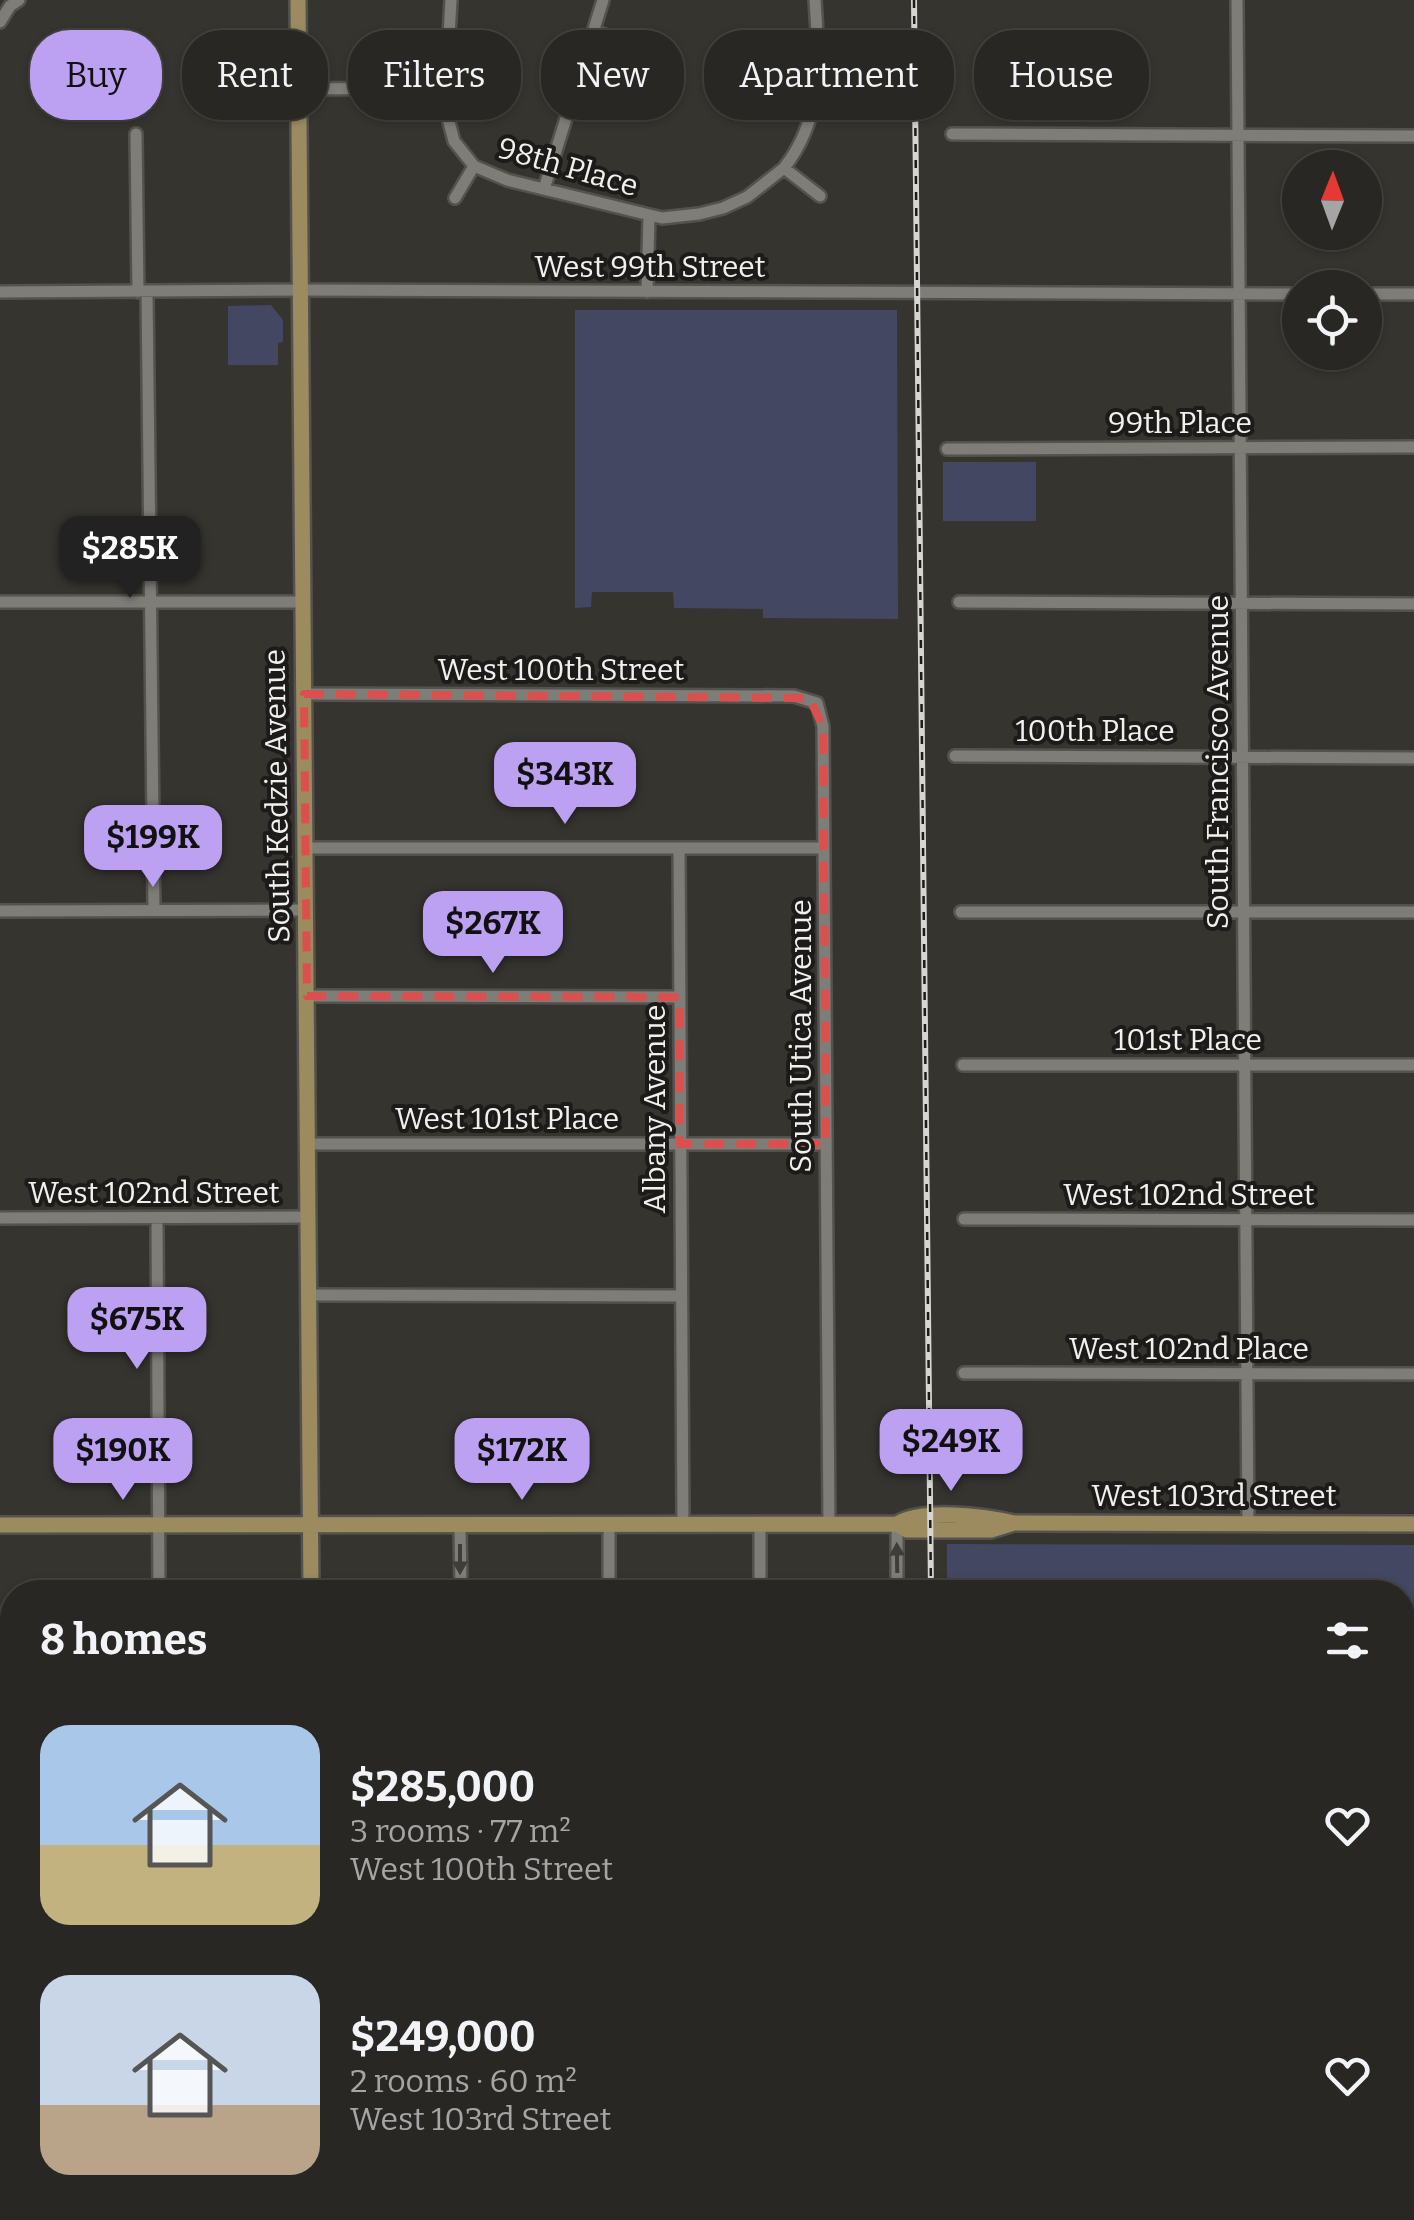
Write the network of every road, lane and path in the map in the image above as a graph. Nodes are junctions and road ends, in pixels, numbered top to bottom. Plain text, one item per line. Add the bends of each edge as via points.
1 (298, 0) edge
2 (451, 0) edge
3 (603, 0) edge
4 (815, 0) edge
5 (1237, 0) edge
6 (11, 2) edge
7 (0, 22) edge
8 (298, 30) edge
9 (449, 30) edge
10 (594, 30) edge
11 (298, 120) edge
12 (448, 120) edge
13 (566, 120) edge
14 (136, 134) dead end
15 (952, 134) dead end
16 (1238, 136) junction
17 (1414, 136) edge
18 (474, 166) junction
19 (784, 168) junction
20 (544, 189) junction
21 (820, 196) dead end
22 (455, 198) dead end
23 (649, 216) junction
24 (300, 290) junction
25 (0, 292) edge
26 (142, 292) junction
27 (647, 292) junction
28 (1240, 294) junction
29 (1282, 294) edge
30 (1382, 294) edge
31 (1414, 294) edge
32 (1414, 447) edge
33 (1240, 448) junction
34 (946, 449) dead end
35 (0, 602) edge
36 (150, 602) junction
37 (303, 602) junction
38 (959, 602) dead end
39 (1242, 603) junction
40 (1414, 604) edge
41 (304, 694) junction
42 (817, 703) joint
43 (955, 756) dead end
44 (1243, 756) junction
45 (1414, 758) edge
46 (305, 848) junction
47 (679, 848) junction
48 (824, 848) junction
49 (154, 910) junction
50 (306, 910) junction
51 (0, 911) edge
52 (962, 912) dead end
53 (1244, 912) junction
54 (1414, 912) edge
55 (307, 996) junction
56 (680, 997) junction
57 (963, 1065) dead end
58 (1245, 1065) junction
59 (1414, 1065) edge
60 (308, 1144) junction
61 (680, 1144) junction
62 (826, 1144) junction
63 (0, 1218) edge
64 (157, 1218) junction
65 (309, 1218) junction
66 (964, 1220) dead end
67 (1246, 1220) junction
68 (1414, 1220) edge
69 (309, 1295) junction
70 (680, 1296) junction
71 (964, 1374) dead end
72 (1247, 1374) junction
73 (1414, 1374) edge
74 (760, 1524) junction
75 (829, 1524) junction
76 (896, 1524) junction
77 (1248, 1524) junction
78 (1414, 1524) edge
79 (0, 1525) edge
80 (683, 1525) junction
81 (158, 1526) junction
82 (312, 1526) junction
83 (460, 1526) junction
84 (609, 1526) junction
85 (159, 1580) edge
86 (311, 1580) edge
87 (461, 1580) edge
88 (609, 1580) edge
89 (760, 1580) edge
90 (897, 1580) edge

1 - 8 main road, South Kedzie Avenue
2 - 9 street, 98th Place
3 - 10 street
4 - 19 street via 815,110
5 - 16 street, South Francisco Avenue
6 - 7 street
11 - 24 main road, South Kedzie Avenue
12 - 18 street, 98th Place
13 - 20 street
14 - 26 street
15 - 16 street
16 - 17 street
16 - 28 street, South Francisco Avenue
18 - 20 street, 98th Place
18 - 22 street, 98th Place
19 - 21 street
19 - 23 street via 723,208
20 - 23 street, 98th Place
23 - 27 street
24 - 26 street, West 99th Street
24 - 27 street, West 99th Street
24 - 37 main road, South Kedzie Avenue
25 - 26 street, West 99th Street
26 - 36 street
27 - 28 street, West 99th Street
28 - 29 street, West 99th Street
28 - 33 street, South Francisco Avenue
30 - 31 street
32 - 33 street, 99th Place
33 - 34 street, 99th Place
33 - 39 street, South Francisco Avenue
35 - 36 street
36 - 37 street
36 - 49 street
37 - 41 main road, South Kedzie Avenue
38 - 39 street
39 - 40 street
39 - 44 street, South Francisco Avenue
41 - 42 street, West 100th Street via 794,696
41 - 46 main road, South Kedzie Avenue
42 - 48 street, South Utica Avenue
43 - 44 street, 100th Place
44 - 45 street, 100th Place
44 - 53 street, South Francisco Avenue
46 - 47 street
46 - 50 main road, South Kedzie Avenue
47 - 48 street
47 - 56 street, Albany Avenue
48 - 62 street, South Utica Avenue
49 - 50 street
49 - 51 street
50 - 55 main road, South Kedzie Avenue
52 - 53 street
53 - 54 street
53 - 58 street, South Francisco Avenue
55 - 56 street
55 - 60 main road, South Kedzie Avenue
56 - 61 street, Albany Avenue
57 - 58 street, 101st Place
58 - 59 street, 101st Place
58 - 67 street, South Francisco Avenue
60 - 61 street, West 101st Place
60 - 65 main road, South Kedzie Avenue
61 - 62 street, West 101st Place
61 - 70 street, Albany Avenue
62 - 75 street, South Utica Avenue
63 - 64 street, West 102nd Street
64 - 65 street, West 102nd Street
64 - 81 street
65 - 69 main road, South Kedzie Avenue
66 - 67 street, West 102nd Street
67 - 68 street, West 102nd Street
67 - 72 street, South Francisco Avenue
69 - 70 street
69 - 82 main road, South Kedzie Avenue
70 - 80 street, Albany Avenue
71 - 72 street, West 102nd Place
72 - 73 street, West 102nd Place
72 - 77 street, South Francisco Avenue
74 - 75 main road, West 103rd Street
74 - 80 main road, West 103rd Street
74 - 89 street
75 - 76 main road, West 103rd Street
76 - 77 main road, West 103rd Street via 907,1516
90 -> 76 street
77 - 78 main road, West 103rd Street
79 - 81 main road, West 103rd Street
80 - 84 main road, West 103rd Street
81 - 82 main road, West 103rd Street
81 - 85 street
82 - 83 main road, West 103rd Street
82 - 86 main road, South Kedzie Avenue
83 - 84 main road, West 103rd Street
83 -> 87 street
84 - 88 street

